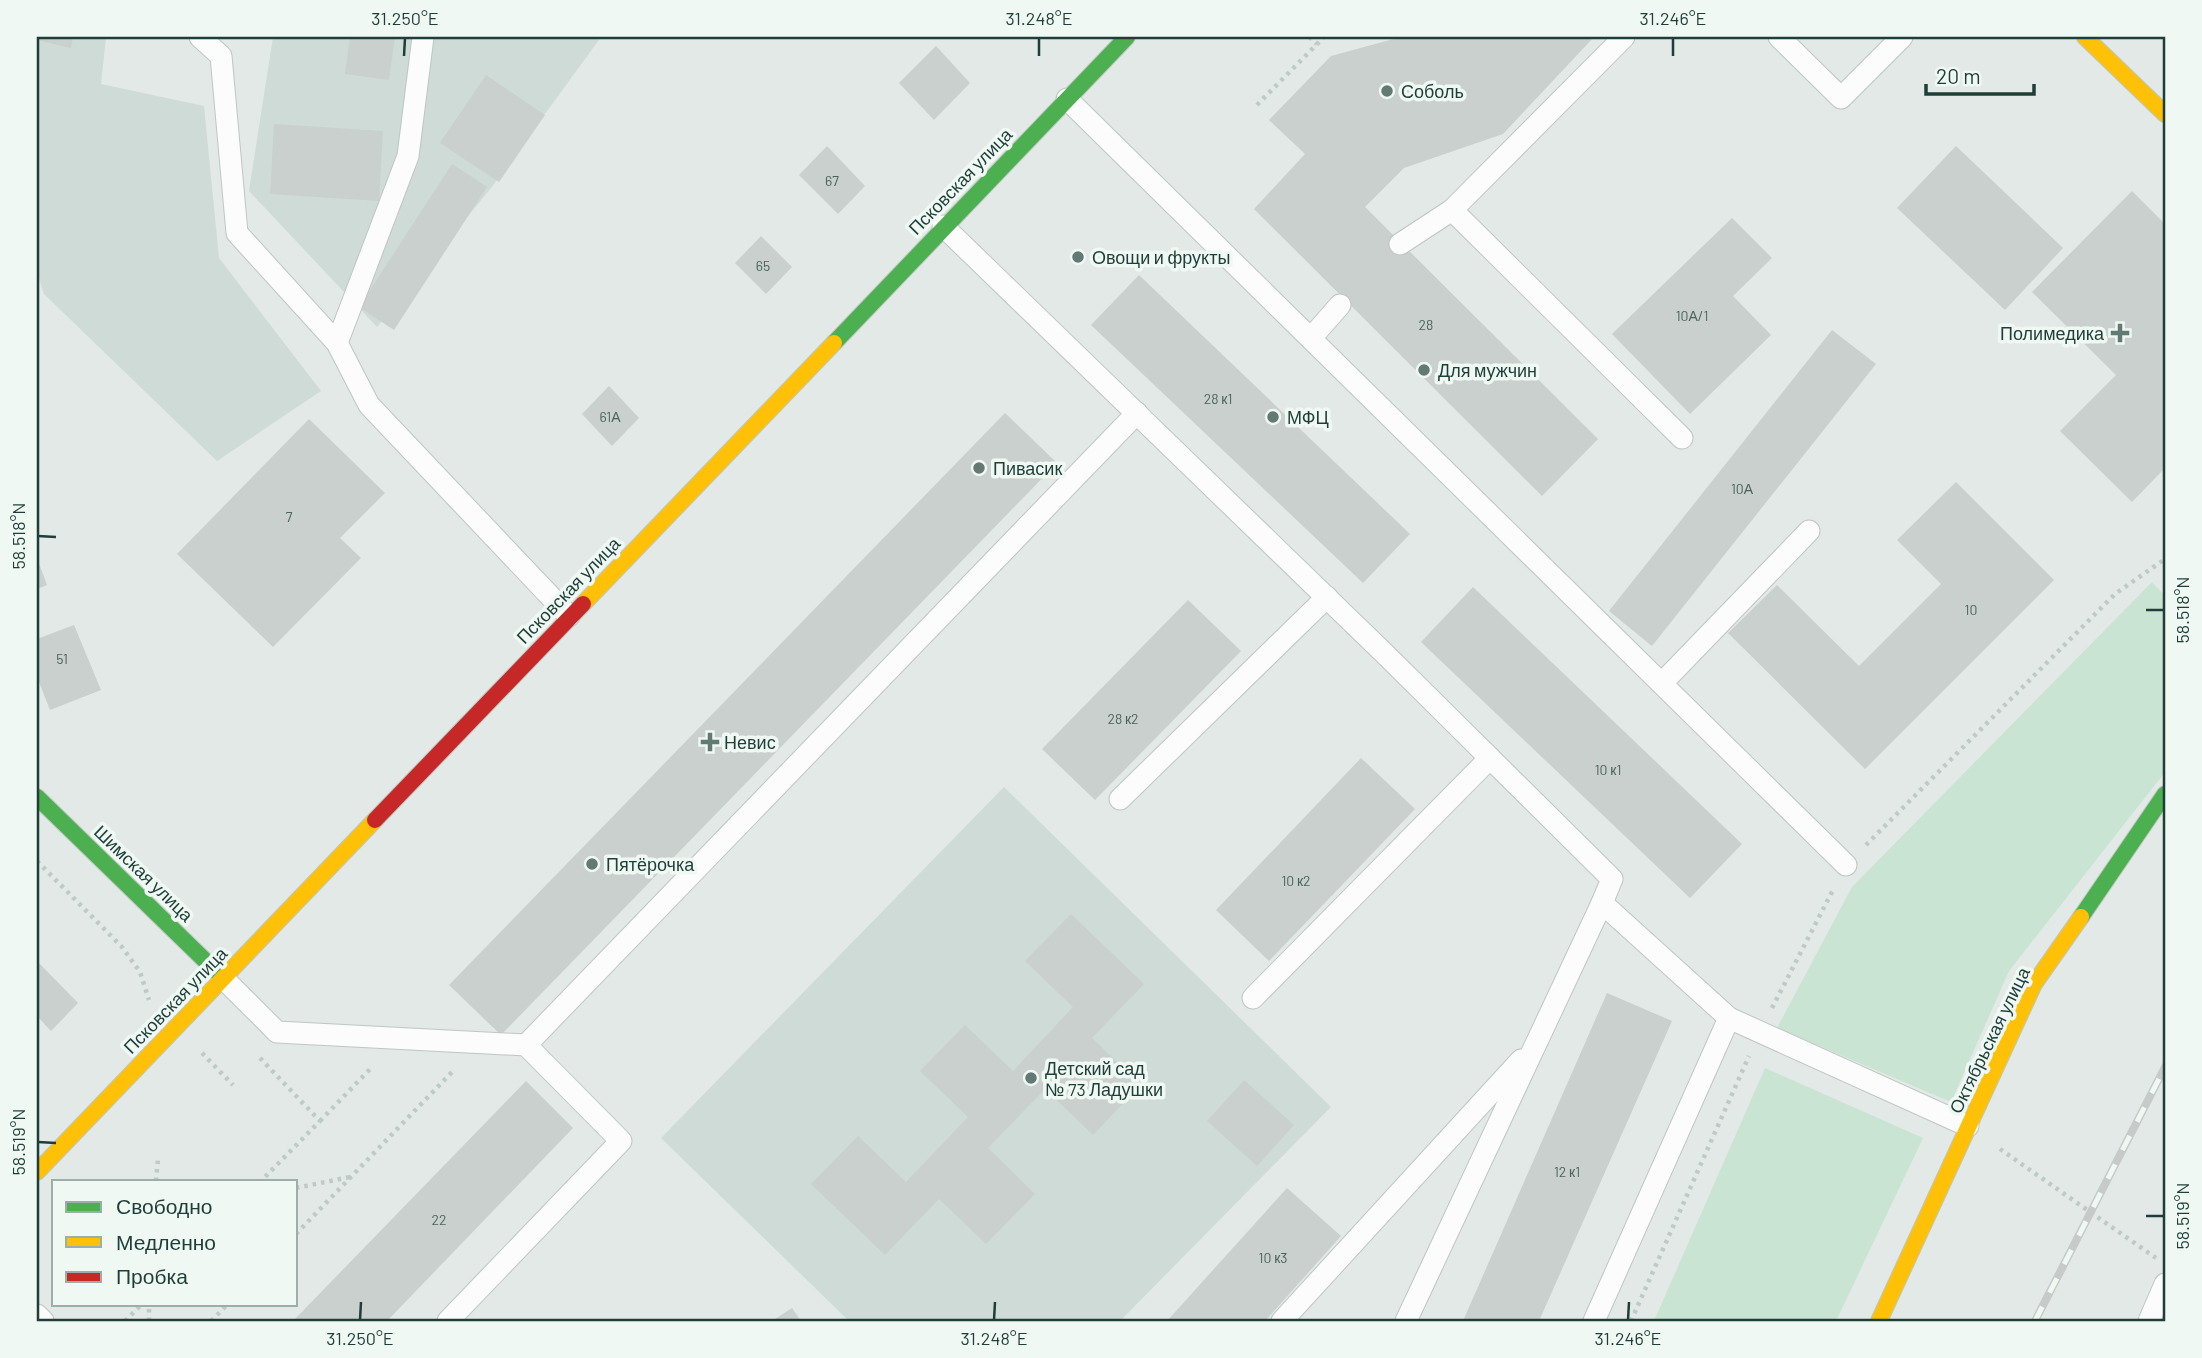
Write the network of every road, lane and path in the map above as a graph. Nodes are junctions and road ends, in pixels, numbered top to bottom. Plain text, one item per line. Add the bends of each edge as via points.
1 (200, 37) edge
2 (423, 37) edge
3 (1128, 37) edge
4 (1309, 37) edge
5 (1324, 37) edge
6 (1624, 37) edge
7 (1779, 37) edge
8 (1902, 37) edge
9 (2085, 37) edge
10 (1317, 44) junction
11 (1068, 99) junction
12 (1257, 105) dead end
13 (2165, 114) edge
14 (1452, 210) junction
15 (943, 226) junction
16 (1400, 244) dead end
17 (1340, 305) dead end
18 (1311, 338) junction
19 (337, 343) junction
20 (1137, 413) junction
21 (1682, 438) dead end
22 (1810, 531) dead end
23 (2165, 559) edge
24 (1326, 597) junction
25 (569, 616) junction
26 (1663, 682) junction
27 (1490, 758) junction
28 (2165, 793) edge
29 (37, 797) edge
30 (1120, 799) dead end
31 (37, 861) edge
32 (1846, 864) junction
33 (1602, 903) junction
34 (223, 978) junction
35 (1253, 998) dead end
36 (149, 999) dead end
37 (1729, 1018) junction
38 (1759, 1033) junction
39 (398, 1040) junction
40 (480, 1043) junction
41 (526, 1045) junction
42 (1534, 1046) junction
43 (260, 1058) dead end
44 (320, 1121) junction
45 (1968, 1126) junction
46 (158, 1160) dead end
47 (37, 1172) edge
48 (351, 1177) junction
49 (156, 1180) edge
50 (262, 1180) edge
51 (298, 1188) edge
52 (298, 1232) edge
53 (2165, 1265) edge
54 (2165, 1284) edge
55 (140, 1306) edge
56 (226, 1306) edge
57 (37, 1315) edge
58 (43, 1321) edge
59 (125, 1321) edge
60 (211, 1321) edge
61 (448, 1321) edge
62 (1282, 1321) edge
63 (1406, 1321) edge
64 (1594, 1321) edge
65 (1631, 1321) edge
66 (1880, 1321) edge
67 (2149, 1321) edge

1 - 19 lane via 222,56 237,233
2 - 19 lane via 408,156
3 - 11 main road, Псковская улица
4 - 10 path
5 - 10 path
6 - 14 lane
7 - 8 lane via 1841,98
9 - 13 main road
10 - 12 path
11 - 15 main road, Псковская улица
11 - 18 lane
14 - 16 lane
14 - 21 lane
15 - 20 lane
15 - 25 main road, Псковская улица
17 - 18 lane
18 - 26 lane
19 - 25 lane via 369,405
20 - 24 lane
20 - 41 lane
22 - 26 lane
23 - 32 path via 2115,594
24 - 27 lane
24 - 30 lane
25 - 34 main road, Псковская улица
26 - 32 lane
27 - 33 lane via 1612,879
27 - 35 lane
28 - 45 main road, Октябрьская улица via 2034,984
29 - 34 main road, Шимская улица
31 - 36 path via 122,947 140,972
32 - 38 path
33 - 37 lane
33 - 42 lane
34 - 39 lane via 277,1032
34 - 47 main road, Псковская улица
37 - 38 lane
37 - 64 lane
38 - 45 lane
38 - 65 path
39 - 40 lane
39 - 44 path
40 - 41 lane
40 - 48 path
41 - 61 lane via 621,1140
42 - 62 lane
42 - 63 lane
43 - 44 path
44 - 50 path
45 - 53 path
45 - 66 main road, Октябрьская улица
46 - 49 path
48 - 51 path
48 - 52 path
54 - 67 lane
55 - 59 path
56 - 60 path
57 - 58 lane

